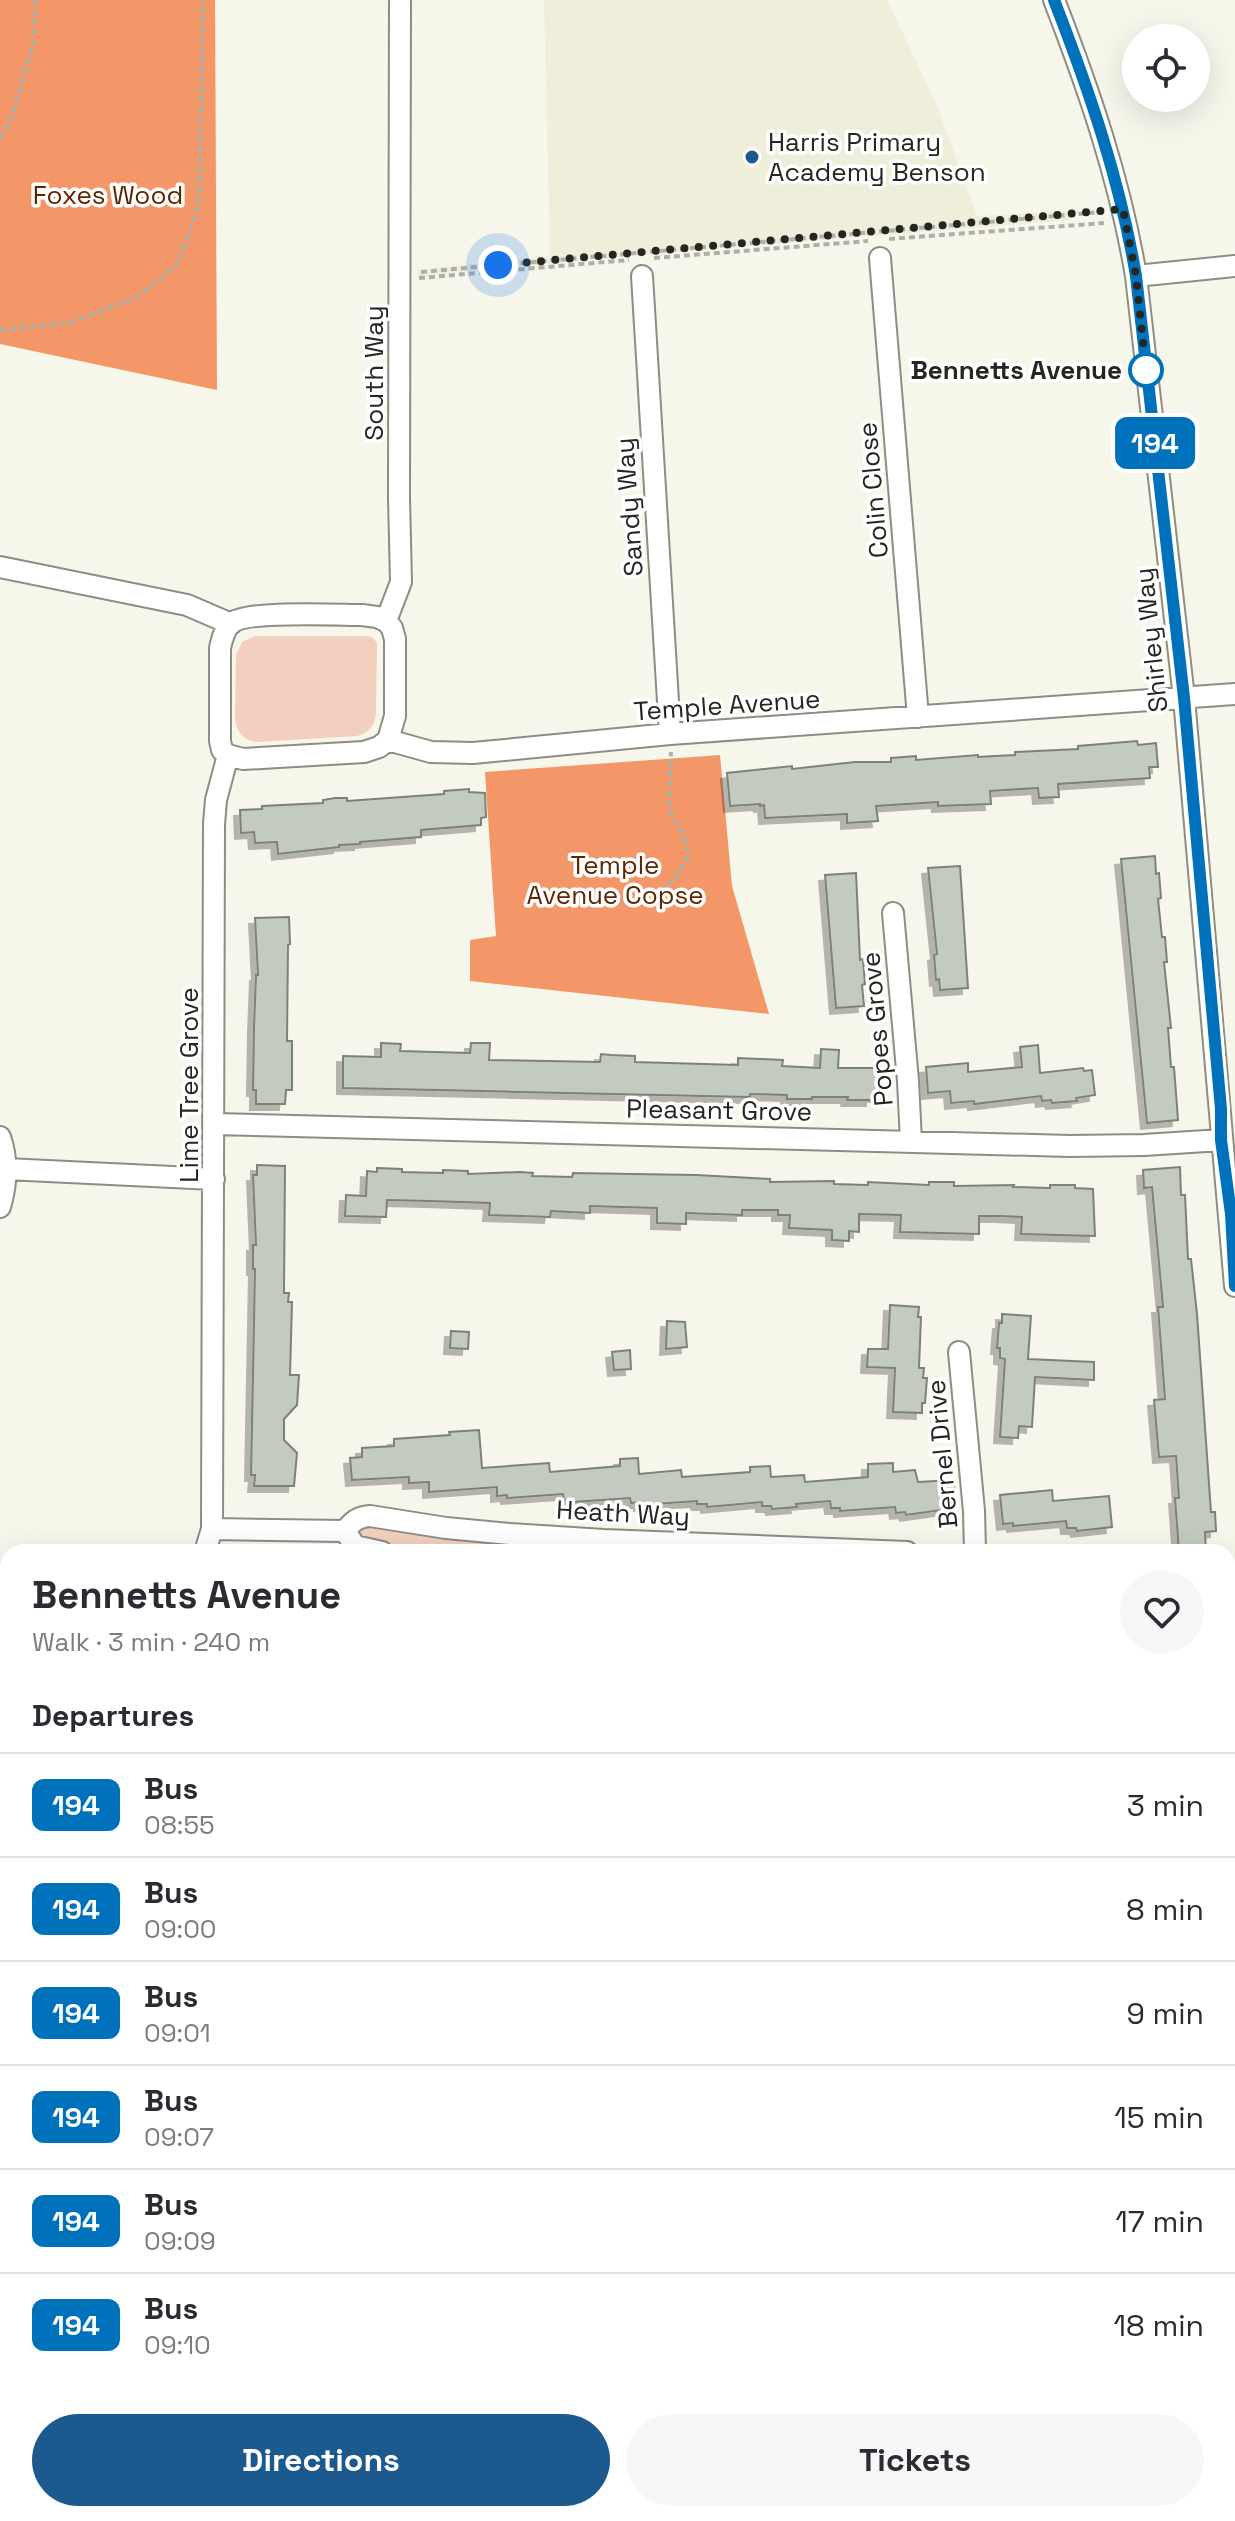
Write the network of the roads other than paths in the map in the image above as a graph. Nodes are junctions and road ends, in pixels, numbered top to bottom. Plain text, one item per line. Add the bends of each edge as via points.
1 (400, 0) edge
2 (1054, 0) edge
3 (880, 258) dead end
4 (1235, 266) edge
5 (642, 276) dead end
6 (1136, 276) junction
7 (0, 567) edge
8 (386, 621) junction
9 (231, 624) junction
10 (1235, 694) edge
11 (1184, 698) junction
12 (918, 717) junction
13 (670, 734) junction
14 (388, 740) junction
15 (228, 755) junction
16 (893, 913) dead end
17 (215, 1124) junction
18 (0, 1137) edge
19 (1221, 1140) junction
20 (911, 1141) junction
21 (6, 1169) junction
22 (214, 1179) junction
23 (0, 1207) edge
24 (1233, 1214) edge
25 (1235, 1286) edge
26 (959, 1352) dead end
27 (212, 1529) junction
28 (345, 1531) junction
29 (510, 1543) edge
30 (207, 1544) edge
31 (353, 1544) edge
32 (705, 1544) edge
33 (975, 1544) edge

1 - 8 street, South Way via 402,570
2 - 6 street, Shirley Way via 1100,127
3 - 12 street, Colin Close
4 - 6 street
5 - 13 street, Sandy Way
6 - 11 street, Shirley Way
7 - 9 street via 187,605
8 - 9 street via 362,615 251,616
8 - 14 street via 395,639 395,716
9 - 15 street, Lime Tree Grove via 220,648 220,741
10 - 11 street, Temple Avenue
11 - 12 street, Temple Avenue
11 - 19 street, Shirley Way
12 - 13 street, Temple Avenue
13 - 14 street, Temple Avenue via 451,754
14 - 15 street via 364,752 248,759
15 - 17 street, Lime Tree Grove via 214,824
16 - 20 street, Popes Grove
17 - 20 street, Pleasant Grove
17 - 22 street, Lime Tree Grove
18 - 21 street
19 - 20 street, Pleasant Grove via 1102,1146
19 - 24 street, Shirley Way
21 - 22 street
21 - 23 street
22 - 27 street, Lime Tree Grove
24 - 25 street, Shirley Way
26 - 33 street, Bernel Drive
27 - 28 street, Heath Way
27 - 30 street, Lime Tree Grove
28 - 29 street, Heath Way via 353,1521 370,1516
28 - 31 street
29 - 32 street, Heath Way

